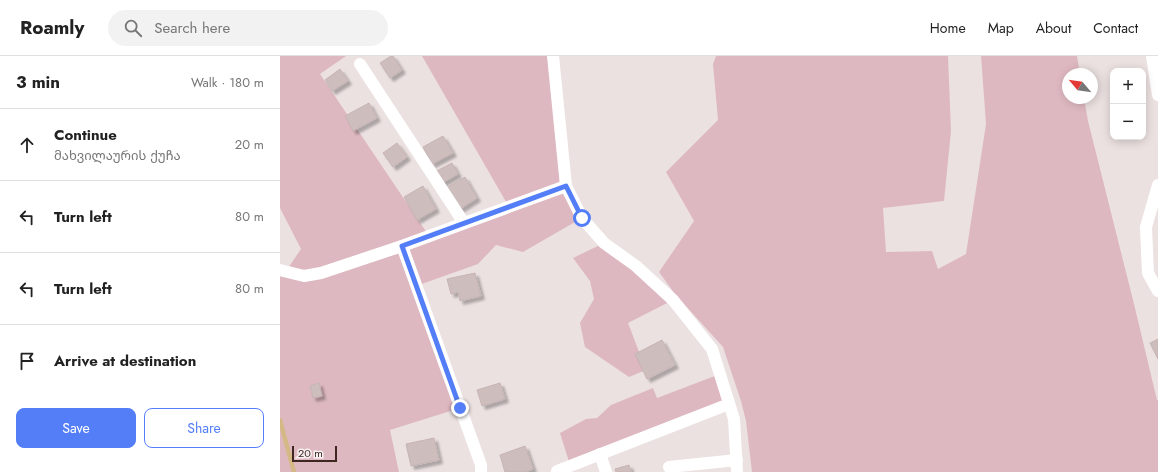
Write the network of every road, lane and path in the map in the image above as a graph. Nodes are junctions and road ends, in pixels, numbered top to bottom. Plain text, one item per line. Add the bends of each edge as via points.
1 (553, 56) edge
2 (1152, 56) edge
3 (360, 64) dead end
4 (1158, 95) edge
5 (1158, 184) edge
6 (566, 186) junction
7 (464, 223) junction
8 (402, 246) junction
9 (280, 270) edge
10 (1158, 291) edge
11 (729, 404) junction
12 (600, 454) junction
13 (736, 460) junction
14 (668, 467) dead end
15 (557, 470) dead end
16 (481, 472) edge
17 (606, 472) edge
18 (737, 472) edge

1 - 6 street
2 - 4 street
3 - 7 street
5 - 10 street via 1146,227 1148,273
6 - 7 street
6 - 11 street via 582,218 604,244 636,266 673,300 712,349
7 - 8 street
8 - 9 street via 321,273 304,276
8 - 16 street via 481,465
11 - 12 street
11 - 13 street via 734,419
12 - 15 street
12 - 17 street
13 - 14 street
13 - 18 street

